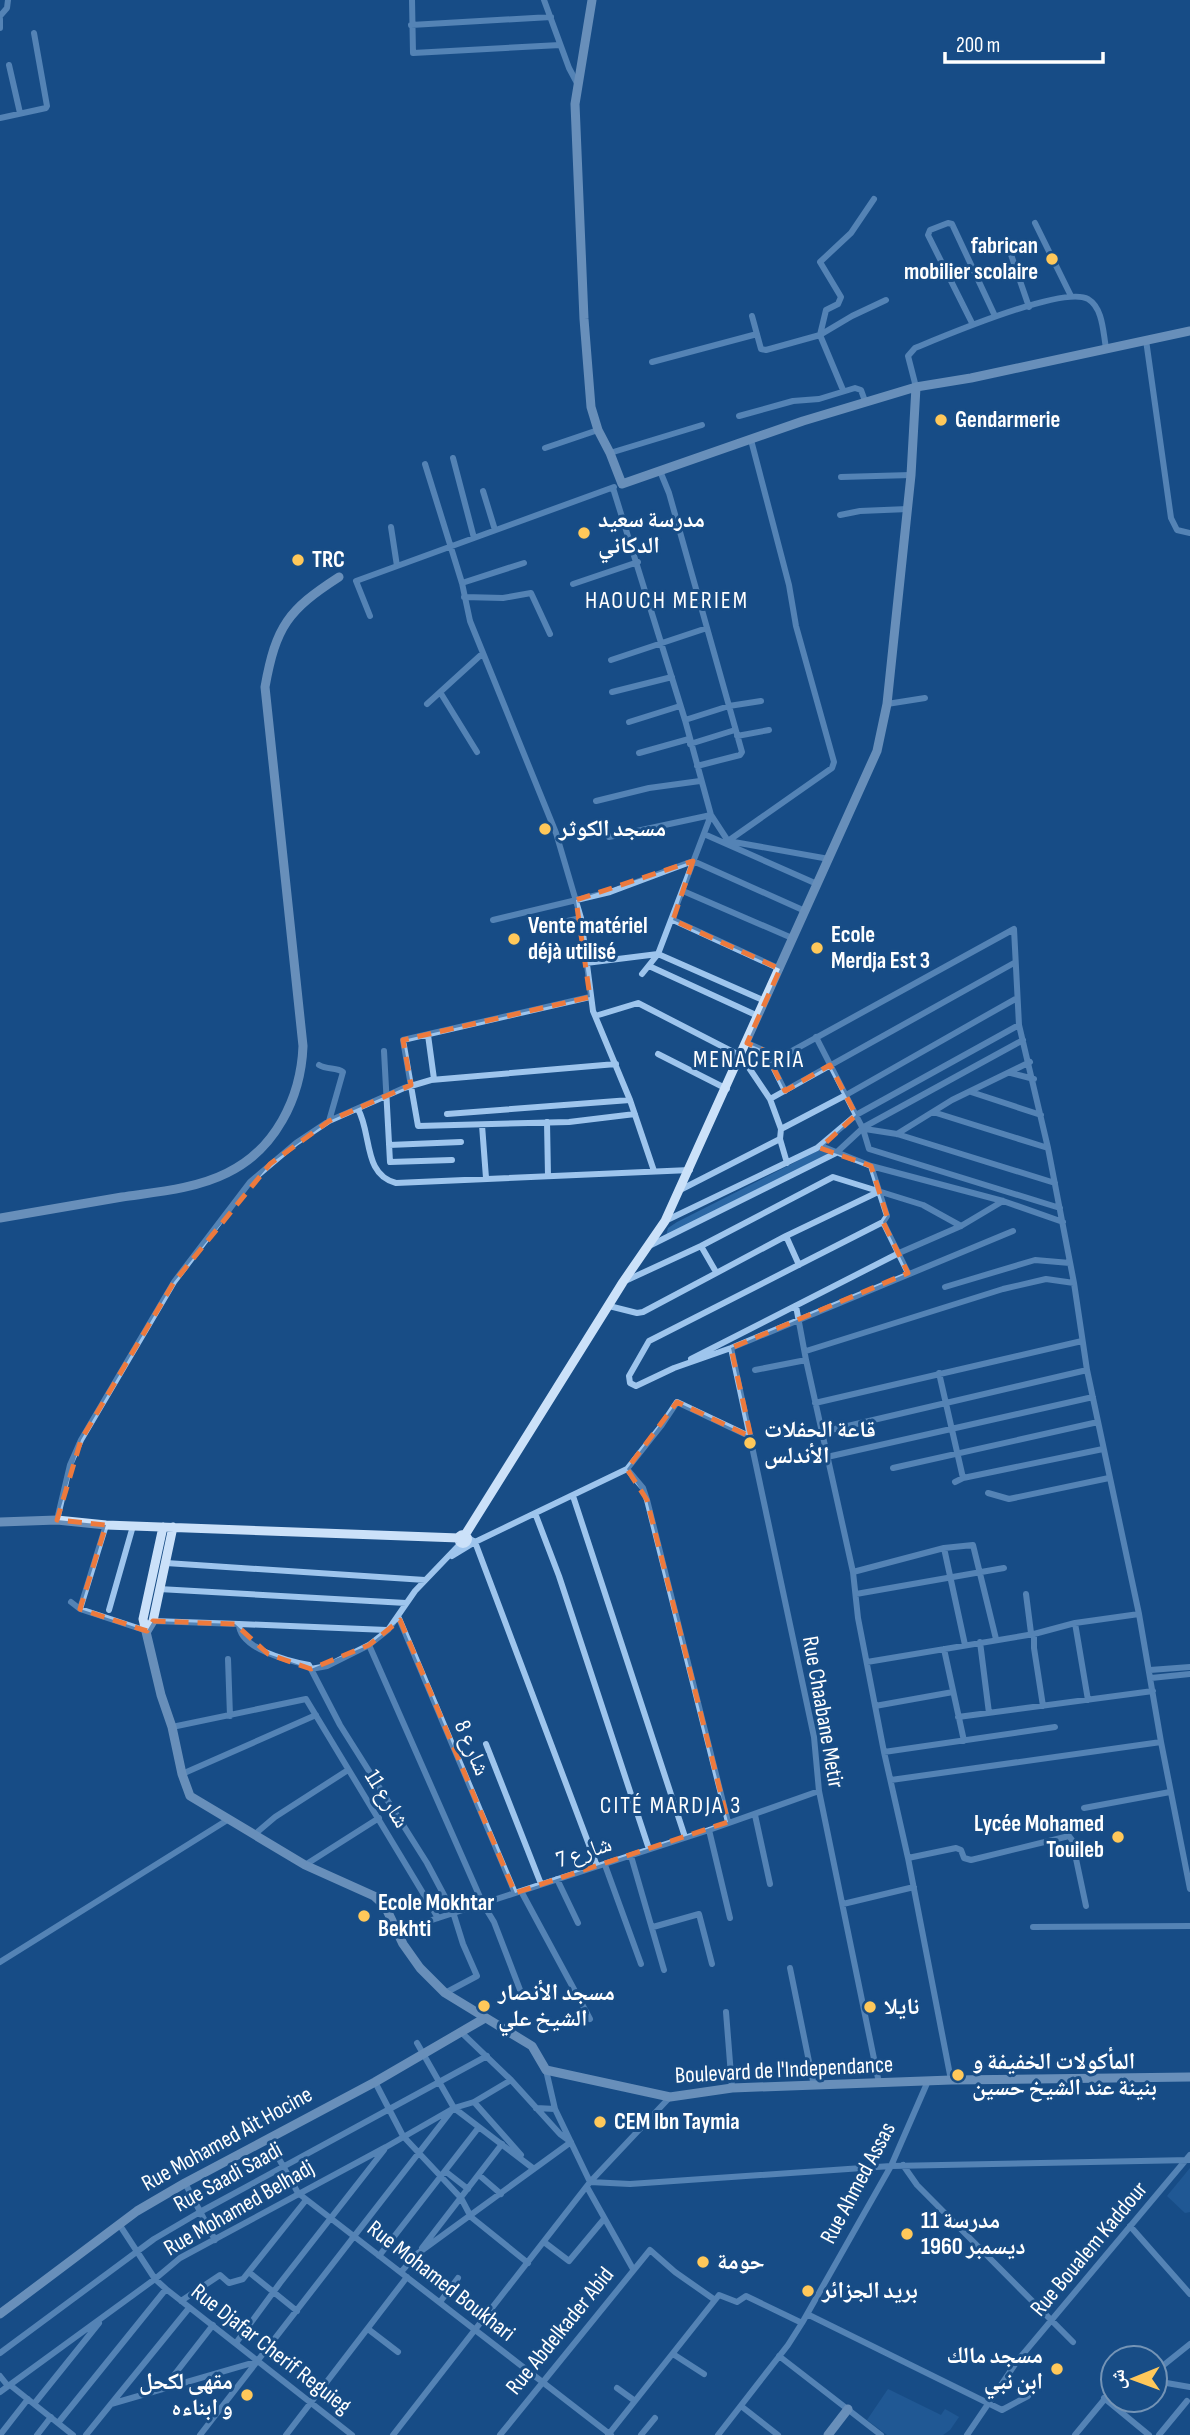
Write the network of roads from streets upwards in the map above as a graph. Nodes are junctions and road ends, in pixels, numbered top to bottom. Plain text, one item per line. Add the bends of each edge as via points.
1 (8, 0) edge
2 (412, 0) edge
3 (544, 0) edge
4 (592, 0) edge
5 (551, 17) junction
6 (0, 18) edge
7 (411, 24) junction
8 (0, 28) edge
9 (34, 33) dead end
10 (560, 45) junction
11 (9, 65) dead end
12 (577, 83) junction
13 (20, 113) junction
14 (0, 118) edge
15 (874, 199) dead end
16 (1035, 223) dead end
17 (1006, 240) dead end
18 (1071, 296) junction
19 (886, 300) dead end
20 (1029, 307) junction
21 (752, 316) dead end
22 (995, 316) junction
23 (972, 323) junction
24 (1190, 331) edge
25 (757, 334) junction
26 (821, 335) junction
27 (1146, 340) junction
28 (1106, 348) junction
29 (652, 362) dead end
30 (916, 387) junction
31 (843, 390) junction
32 (865, 401) junction
33 (738, 416) dead end
34 (702, 425) dead end
35 (598, 430) junction
36 (751, 440) junction
37 (545, 448) dead end
38 (610, 453) junction
39 (453, 458) dead end
40 (425, 464) dead end
41 (660, 471) junction
42 (911, 475) junction
43 (841, 477) dead end
44 (617, 486) junction
45 (483, 492) dead end
46 (908, 509) junction
47 (840, 515) dead end
48 (391, 527) dead end
49 (495, 530) junction
50 (1190, 533) edge
51 (474, 538) junction
52 (451, 547) junction
53 (638, 562) junction
54 (524, 563) dead end
55 (397, 566) junction
56 (339, 577) dead end
57 (462, 583) junction
58 (573, 584) dead end
59 (464, 597) junction
60 (370, 616) dead end
61 (707, 628) junction
62 (550, 634) dead end
63 (662, 645) junction
64 (483, 653) junction
65 (611, 660) dead end
66 (672, 677) junction
67 (440, 692) junction
68 (612, 692) dead end
69 (925, 698) dead end
70 (761, 701) dead end
71 (428, 704) dead end
72 (887, 704) junction
73 (680, 706) junction
74 (729, 706) junction
75 (685, 720) junction
76 (629, 722) dead end
77 (769, 730) dead end
78 (736, 733) junction
79 (690, 741) junction
80 (477, 752) dead end
81 (639, 753) dead end
82 (697, 766) junction
83 (700, 780) junction
84 (596, 801) dead end
85 (710, 816) junction
86 (704, 834) junction
87 (608, 837) dead end
88 (728, 841) junction
89 (829, 859) junction
90 (693, 861) junction
91 (817, 884) junction
92 (683, 891) junction
93 (576, 900) junction
94 (805, 911) junction
95 (581, 918) junction
96 (493, 920) dead end
97 (673, 920) junction
98 (549, 925) dead end
99 (793, 938) junction
100 (658, 954) junction
101 (586, 963) junction
102 (1014, 963) junction
103 (649, 966) junction
104 (780, 969) junction
105 (642, 974) dead end
106 (590, 997) junction
107 (1017, 998) junction
108 (765, 1001) junction
109 (595, 1016) junction
110 (758, 1016) junction
111 (1019, 1025) junction
112 (428, 1035) junction
113 (816, 1037) junction
114 (1023, 1040) junction
115 (747, 1042) junction
116 (384, 1051) dead end
117 (658, 1055) dead end
118 (741, 1056) junction
119 (772, 1062) junction
120 (1030, 1062) junction
121 (616, 1064) junction
122 (319, 1065) dead end
123 (830, 1065) junction
124 (1011, 1073) junction
125 (434, 1079) junction
126 (1034, 1079) junction
127 (412, 1085) junction
128 (727, 1088) junction
129 (785, 1091) junction
130 (971, 1092) junction
131 (387, 1095) junction
132 (846, 1095) junction
133 (771, 1099) junction
134 (630, 1100) junction
135 (358, 1109) junction
136 (933, 1112) junction
137 (447, 1114) dead end
138 (635, 1114) junction
139 (856, 1115) junction
140 (1041, 1115) junction
141 (330, 1121) junction
142 (547, 1122) junction
143 (482, 1125) junction
144 (781, 1129) junction
145 (863, 1129) junction
146 (897, 1134) junction
147 (780, 1139) junction
148 (461, 1142) dead end
149 (389, 1145) junction
150 (821, 1146) junction
151 (1048, 1148) junction
152 (836, 1153) junction
153 (452, 1160) dead end
154 (787, 1163) junction
155 (871, 1166) junction
156 (690, 1170) junction
157 (654, 1171) junction
158 (548, 1175) junction
159 (486, 1178) junction
160 (1055, 1183) junction
161 (680, 1190) junction
162 (879, 1192) junction
163 (1003, 1201) junction
164 (1060, 1208) junction
165 (0, 1217) edge
166 (665, 1222) junction
167 (883, 1222) junction
168 (1063, 1222) junction
169 (961, 1226) junction
170 (1013, 1231) dead end
171 (786, 1236) junction
172 (701, 1246) junction
173 (647, 1247) junction
174 (899, 1253) junction
175 (1070, 1263) junction
176 (799, 1265) junction
177 (716, 1272) junction
178 (908, 1273) junction
179 (623, 1282) junction
180 (1074, 1283) junction
181 (945, 1287) dead end
182 (609, 1306) junction
183 (796, 1306) junction
184 (799, 1320) junction
185 (1082, 1341) junction
186 (731, 1348) junction
187 (806, 1351) junction
188 (806, 1360) junction
189 (674, 1368) junction
190 (755, 1370) dead end
191 (1087, 1370) junction
192 (939, 1373) junction
193 (1093, 1397) junction
194 (946, 1402) junction
195 (815, 1404) junction
196 (1098, 1422) junction
197 (952, 1428) junction
198 (822, 1432) junction
199 (751, 1437) junction
200 (1103, 1449) junction
201 (958, 1454) junction
202 (827, 1457) junction
203 (893, 1468) dead end
204 (627, 1469) junction
205 (963, 1478) junction
206 (1109, 1478) junction
207 (955, 1482) dead end
208 (988, 1493) dead end
209 (573, 1496) junction
210 (535, 1513) junction
211 (57, 1520) junction
212 (0, 1522) edge
213 (106, 1525) junction
214 (133, 1526) junction
215 (168, 1527) junction
216 (465, 1539) junction
217 (944, 1548) junction
218 (166, 1563) junction
219 (441, 1563) junction
220 (1004, 1568) dead end
221 (853, 1572) junction
222 (981, 1573) junction
223 (949, 1579) junction
224 (425, 1580) junction
225 (159, 1589) junction
226 (856, 1594) junction
227 (1026, 1594) dead end
228 (71, 1602) dead end
229 (406, 1603) junction
230 (80, 1609) junction
231 (109, 1610) dead end
232 (1139, 1614) junction
233 (398, 1616) junction
234 (153, 1621) junction
235 (1075, 1623) junction
236 (239, 1624) junction
237 (388, 1630) junction
238 (147, 1632) junction
239 (1032, 1633) junction
240 (996, 1639) junction
241 (980, 1642) junction
242 (369, 1645) junction
243 (965, 1645) junction
244 (944, 1649) junction
245 (228, 1659) dead end
246 (867, 1662) junction
247 (1190, 1667) edge
248 (311, 1669) junction
249 (1150, 1670) junction
250 (1190, 1674) edge
251 (1151, 1678) junction
252 (1153, 1691) junction
253 (953, 1692) junction
254 (1088, 1700) junction
255 (875, 1706) junction
256 (1044, 1706) junction
257 (989, 1713) junction
258 (316, 1715) junction
259 (230, 1716) junction
260 (958, 1717) junction
261 (172, 1727) junction
262 (1055, 1727) dead end
263 (964, 1741) junction
264 (1161, 1742) junction
265 (486, 1744) dead end
266 (884, 1752) junction
267 (348, 1770) junction
268 (182, 1774) junction
269 (891, 1780) junction
270 (819, 1791) junction
271 (1170, 1792) junction
272 (1084, 1808) dead end
273 (755, 1815) junction
274 (380, 1818) junction
275 (229, 1819) junction
276 (728, 1822) junction
277 (709, 1830) junction
278 (255, 1834) junction
279 (685, 1837) junction
280 (649, 1849) junction
281 (631, 1856) junction
282 (908, 1858) junction
283 (305, 1865) junction
284 (601, 1865) junction
285 (557, 1879) junction
286 (541, 1884) junction
287 (770, 1884) dead end
288 (914, 1887) junction
289 (1190, 1889) edge
290 (518, 1892) junction
291 (483, 1904) junction
292 (843, 1904) junction
293 (1086, 1906) dead end
294 (453, 1912) junction
295 (438, 1918) junction
296 (730, 1918) dead end
297 (578, 1923) dead end
298 (1190, 1926) edge
299 (653, 1927) junction
300 (1034, 1927) dead end
301 (398, 1931) junction
302 (0, 1962) edge
303 (641, 1964) dead end
304 (712, 1964) dead end
305 (790, 1968) dead end
306 (664, 1970) dead end
307 (444, 1993) junction
308 (522, 1995) dead end
309 (726, 2012) dead end
310 (485, 2018) junction
311 (590, 2019) dead end
312 (461, 2032) junction
313 (417, 2043) dead end
314 (425, 2054) junction
315 (487, 2056) junction
316 (546, 2070) junction
317 (1190, 2077) edge
318 (511, 2080) junction
319 (951, 2080) junction
320 (440, 2081) junction
321 (928, 2081) junction
322 (375, 2082) junction
323 (878, 2083) junction
324 (814, 2086) junction
325 (732, 2088) junction
326 (670, 2097) junction
327 (474, 2102) junction
328 (454, 2108) junction
329 (536, 2108) junction
330 (390, 2109) junction
331 (555, 2109) junction
332 (479, 2127) junction
333 (404, 2136) junction
334 (268, 2140) junction
335 (571, 2142) junction
336 (502, 2144) junction
337 (386, 2147) junction
338 (418, 2153) junction
339 (1189, 2158) edge
340 (904, 2165) junction
341 (283, 2166) junction
342 (891, 2166) junction
343 (534, 2169) junction
344 (442, 2174) junction
345 (479, 2175) junction
346 (185, 2183) junction
347 (589, 2184) junction
348 (468, 2189) junction
349 (298, 2193) junction
350 (502, 2194) junction
351 (461, 2198) junction
352 (306, 2200) junction
353 (200, 2212) junction
354 (330, 2217) junction
355 (471, 2217) junction
356 (604, 2219) junction
357 (119, 2224) junction
358 (1130, 2225) junction
359 (355, 2236) junction
360 (215, 2239) junction
361 (544, 2242) junction
362 (137, 2252) junction
363 (417, 2254) junction
364 (379, 2256) junction
365 (528, 2263) junction
366 (633, 2269) junction
367 (250, 2273) junction
368 (404, 2274) junction
369 (458, 2278) dead end
370 (155, 2279) junction
371 (166, 2289) junction
372 (274, 2292) junction
373 (1190, 2294) edge
374 (715, 2300) junction
375 (181, 2301) junction
376 (440, 2302) junction
377 (189, 2308) junction
378 (296, 2311) junction
379 (0, 2314) edge
380 (807, 2314) junction
381 (104, 2316) junction
382 (1053, 2320) junction
383 (802, 2323) junction
384 (213, 2325) junction
385 (368, 2329) junction
386 (475, 2329) junction
387 (1073, 2342) dead end
388 (236, 2343) junction
389 (1190, 2344) edge
390 (398, 2352) dead end
391 (0, 2353) edge
392 (673, 2354) junction
393 (779, 2356) junction
394 (1169, 2361) edge
395 (258, 2362) junction
396 (704, 2374) dead end
397 (0, 2375) edge
398 (542, 2381) junction
399 (1169, 2383) edge
400 (9, 2385) junction
401 (1190, 2387) edge
402 (617, 2388) dead end
403 (163, 2389) junction
404 (0, 2392) edge
405 (1028, 2396) dead end
406 (31, 2401) junction
407 (635, 2401) junction
408 (1187, 2401) dead end
409 (312, 2403) junction
410 (111, 2404) junction
411 (989, 2404) junction
412 (1099, 2405) edge
413 (741, 2406) junction
414 (848, 2409) junction
415 (1124, 2414) edge
416 (51, 2417) junction
417 (655, 2418) dead end
418 (58, 2423) junction
419 (972, 2428) junction
420 (610, 2434) edge
421 (0, 2435) edge
422 (37, 2435) edge
423 (73, 2435) edge
424 (86, 2435) edge
425 (200, 2435) edge
426 (286, 2435) edge
427 (352, 2435) edge
428 (393, 2435) edge
429 (500, 2435) edge
430 (641, 2435) edge
431 (718, 2435) edge
432 (778, 2435) edge
433 (828, 2435) edge
434 (881, 2435) edge
435 (967, 2435) edge
436 (979, 2435) edge
437 (1076, 2435) edge
438 (1150, 2435) edge
439 (1159, 2435) edge

1 - 6 street
2 - 7 street
3 - 5 street
4 - 12 street
5 - 7 street
5 - 10 street
6 - 8 street
7 - 10 street via 413,52
9 - 13 street via 47,106
10 - 12 street
11 - 13 street
12 - 35 street via 584,319 589,398
13 - 14 street
15 - 26 street via 851,233 821,260 841,301 827,310
16 - 18 street
17 - 20 street
18 - 20 street
18 - 28 street via 1086,298 1097,308
19 - 26 street
20 - 22 street
21 - 25 street
22 - 23 street
22 - 23 street via 948,223 928,235
23 - 30 street via 910,352
24 - 27 street
25 - 26 street via 765,351
25 - 29 street
26 - 31 street
27 - 28 street
27 - 50 street via 1171,518 1177,530
28 - 30 street
30 - 32 street
30 - 42 street
31 - 32 street via 859,388
31 - 33 street
32 - 36 street
34 - 38 street
35 - 37 street
35 - 38 street
36 - 41 street
36 - 88 street via 834,762 832,768
38 - 44 street
39 - 51 street
40 - 52 street
41 - 44 street
41 - 61 street
42 - 43 street
42 - 46 street
44 - 49 street
44 - 53 street
45 - 49 street
46 - 47 street
46 - 72 street
48 - 55 street
49 - 51 street
51 - 52 street
52 - 55 street
52 - 57 street
53 - 58 street
53 - 63 street
54 - 57 street
55 - 60 street via 356,581
56 - 165 street via 293,613 279,635 265,687 303,1046 296,1093 283,1121 258,1153 227,1174 183,1187
57 - 59 street
59 - 62 street via 531,593
59 - 64 street
61 - 63 street
61 - 74 street
63 - 65 street
63 - 66 street
64 - 67 street
64 - 93 street via 556,832
66 - 68 street
66 - 73 street
67 - 71 street
67 - 80 street
69 - 72 street
70 - 74 street
72 - 89 street via 880,743
73 - 75 street
73 - 76 street
74 - 75 street
74 - 78 street
75 - 79 street
77 - 78 street
78 - 79 street
78 - 82 street via 741,755
79 - 81 street
79 - 82 street
82 - 83 street
83 - 84 street
83 - 85 street
85 - 86 street
85 - 87 street
85 - 88 street
86 - 90 street
86 - 91 street
88 - 89 street
89 - 91 street
90 - 92 street
90 - 93 street
90 - 94 street
91 - 94 street
92 - 97 street
92 - 99 street
93 - 95 street
93 - 96 street
94 - 99 street
95 - 98 street
95 - 101 street
97 - 100 street
97 - 104 street
99 - 104 street
100 - 101 street
100 - 103 street
100 - 108 street
101 - 106 street
102 - 107 street
102 - 113 street via 1014,929
102 - 123 street
103 - 105 street
103 - 110 street
104 - 108 street
106 - 109 street
106 - 112 street
107 - 111 street
107 - 132 street
108 - 110 street
109 - 118 street via 638,1003
109 - 121 street
110 - 115 street
111 - 114 street
111 - 139 street
112 - 125 street
112 - 127 street via 403,1040
113 - 119 street
113 - 123 street
114 - 120 street
114 - 145 street
115 - 118 street
115 - 119 street via 765,1051
116 - 131 street
117 - 128 street
118 - 128 street
118 - 133 street
119 - 129 street
120 - 124 street
120 - 126 street
121 - 125 street
121 - 134 street
122 - 141 street via 343,1073
123 - 129 street
123 - 132 street
124 - 126 street
124 - 130 street
125 - 127 street
126 - 140 street
127 - 131 street
127 - 143 street via 418,1126
128 - 156 street
129 - 133 street
130 - 136 street
130 - 140 street
131 - 135 street
131 - 149 street
132 - 139 street
132 - 144 street
133 - 144 street
134 - 137 street
134 - 138 street
135 - 141 street
135 - 159 street via 373,1165 386,1181
136 - 146 street
136 - 151 street
138 - 142 street
138 - 157 street
139 - 145 street
139 - 150 street
140 - 151 street
141 - 211 street via 250,1182 174,1282 81,1440
142 - 143 street
142 - 158 street
143 - 159 street
144 - 147 street
145 - 146 street
145 - 152 street
145 - 164 street via 869,1149
146 - 160 street
147 - 154 street
147 - 161 street
148 - 149 street
149 - 153 street via 390,1162
150 - 152 street
150 - 154 street
151 - 160 street
152 - 155 street
152 - 173 street
154 - 166 street
155 - 162 street
155 - 163 street
156 - 157 street
156 - 161 street
157 - 158 street
158 - 159 street
160 - 164 street
161 - 166 street
162 - 167 street via 887,1216
162 - 169 street via 923,1205
162 - 171 street
162 - 172 street via 833,1177
163 - 168 street
163 - 169 street
164 - 168 street
166 - 173 street
167 - 174 street
167 - 176 street
168 - 175 street
169 - 174 street
170 - 178 street
171 - 176 street
171 - 177 street
172 - 177 street
172 - 179 street
173 - 179 street
174 - 178 street
174 - 183 street
175 - 180 street
175 - 181 street via 1035,1260
176 - 189 street via 649,1341 629,1376 630,1383 636,1386
177 - 182 street via 643,1312
178 - 184 street
179 - 182 street
180 - 185 street
180 - 187 street via 1046,1279 1003,1289
182 - 216 street
183 - 184 street
183 - 189 street
184 - 186 street
184 - 187 street
185 - 191 street
185 - 192 street
186 - 189 street
186 - 199 street, Rue Chaabane Metir
187 - 188 street
188 - 190 street
188 - 195 street
191 - 193 street
191 - 194 street
192 - 194 street
192 - 195 street
193 - 196 street
193 - 197 street
194 - 197 street
194 - 198 street
195 - 198 street
196 - 200 street
196 - 201 street
197 - 201 street
197 - 202 street
198 - 202 street
199 - 204 street via 677,1402
199 - 270 street, Rue Chaabane Metir via 814,1737
200 - 205 street
200 - 206 street
201 - 203 street
201 - 205 street
202 - 221 street
204 - 209 street
204 - 276 street via 647,1500
205 - 207 street
206 - 208 street via 1009,1499
206 - 232 street
209 - 210 street
209 - 279 street
210 - 216 street
210 - 280 street
211 - 212 street
211 - 213 street
213 - 214 street
213 - 230 street
214 - 215 street
214 - 231 street
215 - 216 street
215 - 218 street
215 - 238 street via 143,1613
216 - 219 street
216 - 219 street
216 - 284 street
217 - 221 street
217 - 222 street via 973,1545
217 - 223 street
218 - 224 street
218 - 225 street
219 - 224 street
220 - 222 street
221 - 226 street
222 - 223 street
222 - 240 street
223 - 226 street
223 - 243 street
224 - 229 street
225 - 229 street
225 - 234 street
226 - 246 street
227 - 239 street
228 - 230 street
229 - 233 street
230 - 238 street
232 - 235 street
232 - 249 street
233 - 237 street
233 - 290 street, شارع 8
234 - 236 street
234 - 238 street
235 - 239 street
235 - 254 street
236 - 237 street
236 - 248 street via 242,1636 268,1654
237 - 242 street
238 - 261 street
239 - 240 street
239 - 256 street
240 - 241 street
241 - 243 street
241 - 257 street
242 - 248 street
242 - 291 street
243 - 244 street
244 - 246 street
244 - 253 street
245 - 259 street
246 - 255 street
247 - 249 street
248 - 294 street
249 - 251 street
250 - 251 street
251 - 252 street
252 - 254 street
252 - 264 street
253 - 255 street
253 - 260 street
254 - 256 street
255 - 266 street
256 - 257 street
257 - 260 street
258 - 259 street, شارع 11 via 306,1699
258 - 267 street, شارع 11
258 - 268 street
259 - 261 street
260 - 263 street
261 - 268 street
262 - 263 street
263 - 266 street
264 - 269 street
264 - 271 street
265 - 286 street
266 - 269 street
267 - 274 street, شارع 11
267 - 278 street
268 - 275 street via 190,1796
269 - 282 street
270 - 273 street, شارع 7
270 - 292 street, Rue Chaabane Metir
271 - 272 street
271 - 289 street
273 - 276 street, شارع 7
273 - 287 street
274 - 283 street
274 - 295 street, شارع 11
275 - 278 street
275 - 302 street
276 - 277 street, شارع 7
277 - 279 street, شارع 7
277 - 296 street
278 - 283 street
279 - 280 street, شارع 7
280 - 281 street, شارع 7
281 - 284 street, شارع 7
281 - 299 street
282 - 288 street
282 - 293 street via 956,1847 971,1860 1069,1836
283 - 301 street via 374,1896
284 - 285 street, شارع 7
284 - 303 street
285 - 286 street, شارع 7
285 - 297 street
286 - 290 street, شارع 7
288 - 292 street
288 - 319 street
290 - 291 street, شارع 7
290 - 311 street, شارع 8
291 - 294 street, شارع 7
291 - 308 street
292 - 323 street, Rue Chaabane Metir
294 - 295 street, شارع 7
294 - 307 street via 477,1976
295 - 301 street, شارع 7
298 - 300 street
299 - 304 street via 699,1913
299 - 306 street
301 - 307 street via 403,1944
305 - 324 street
307 - 310 street
309 - 325 street
310 - 312 street, Rue Mohamed Ait Hocine
310 - 316 street via 532,2046
312 - 314 street, Rue Mohamed Ait Hocine
312 - 315 street
313 - 314 street
314 - 320 street
314 - 322 street, Rue Mohamed Ait Hocine
315 - 318 street
315 - 320 street, Rue Saadi Saadi
316 - 326 street, Boulevard de l'Independance
316 - 331 street
317 - 319 street, Boulevard de l'Independance
318 - 327 street, Rue Mohamed Belhadj
318 - 329 street
319 - 321 street, Boulevard de l'Independance
320 - 328 street
320 - 330 street, Rue Saadi Saadi
321 - 323 street, Boulevard de l'Independance
321 - 342 street, Rue Ahmed Assas
322 - 330 street
322 - 334 street, Rue Mohamed Ait Hocine
323 - 324 street, Boulevard de l'Independance
324 - 325 street, Boulevard de l'Independance
325 - 326 street, Boulevard de l'Independance
326 - 347 street
327 - 328 street, Rue Mohamed Belhadj
327 - 343 street
328 - 332 street
328 - 333 street, Rue Mohamed Belhadj
328 - 338 street
329 - 331 street
329 - 335 street
330 - 333 street
330 - 341 street, Rue Saadi Saadi
331 - 335 street
332 - 336 street
332 - 344 street
333 - 337 street, Rue Mohamed Belhadj
333 - 338 street
334 - 341 street, Rue Mohamed Boukhari
334 - 346 street, Rue Mohamed Ait Hocine
335 - 343 street
335 - 347 street
336 - 343 street
336 - 345 street
337 - 349 street, Rue Mohamed Belhadj
337 - 354 street
338 - 344 street
338 - 359 street
339 - 340 street
339 - 358 street, Rue Boualem Kaddour
340 - 342 street
340 - 382 street via 917,2185
341 - 349 street, Rue Mohamed Boukhari
341 - 353 street, Rue Saadi Saadi
342 - 347 street
342 - 380 street, Rue Ahmed Assas
343 - 350 street
344 - 348 street
344 - 351 street
344 - 364 street
345 - 348 street
345 - 350 street
346 - 353 street
346 - 357 street, Rue Mohamed Ait Hocine
347 - 356 street
347 - 361 street
348 - 351 street
349 - 352 street, Rue Mohamed Boukhari
349 - 360 street, Rue Mohamed Belhadj
350 - 355 street
351 - 355 street
351 - 363 street
352 - 354 street, Rue Mohamed Boukhari
352 - 367 street
353 - 360 street
353 - 362 street, Rue Saadi Saadi
354 - 359 street, Rue Mohamed Boukhari
354 - 372 street
355 - 363 street
355 - 365 street
356 - 361 street via 569,2262
356 - 366 street
357 - 362 street, Rue Djafar Cherif Reguieg
357 - 379 street, Rue Mohamed Ait Hocine
358 - 373 street
358 - 382 street, Rue Boualem Kaddour
359 - 364 street, Rue Mohamed Boukhari
359 - 378 street
360 - 370 street, Rue Mohamed Belhadj via 180,2258
361 - 365 street
362 - 370 street, Rue Djafar Cherif Reguieg
362 - 391 street, Rue Saadi Saadi
363 - 368 street
364 - 368 street, Rue Mohamed Boukhari
365 - 386 street
366 - 374 street, Rue Abdelkader Abid via 650,2250
366 - 398 street, Rue Abdelkader Abid
367 - 372 street
367 - 375 street via 229,2283 220,2275
368 - 376 street, Rue Mohamed Boukhari
368 - 385 street
369 - 376 street
370 - 371 street, Rue Djafar Cherif Reguieg
370 - 381 street, Rue Mohamed Belhadj
371 - 375 street, Rue Djafar Cherif Reguieg
371 - 418 street
372 - 378 street
372 - 388 street
374 - 383 street via 719,2295 737,2302 746,2296
374 - 392 street
375 - 377 street, Rue Djafar Cherif Reguieg
376 - 386 street, Rue Mohamed Boukhari
377 - 384 street, Rue Djafar Cherif Reguieg
377 - 410 street
378 - 395 street
380 - 383 street, Rue Ahmed Assas
380 - 411 street
381 - 400 street, Rue Mohamed Belhadj
381 - 406 street
382 - 387 street
382 - 411 street, Rue Boualem Kaddour via 1018,2360
383 - 393 street, Rue Ahmed Assas
384 - 388 street, Rue Djafar Cherif Reguieg
384 - 403 street
385 - 390 street
385 - 409 street
386 - 398 street, Rue Mohamed Boukhari
386 - 428 street
388 - 395 street, Rue Djafar Cherif Reguieg
389 - 394 street
392 - 396 street
392 - 407 street
393 - 413 street, Rue Ahmed Assas
393 - 414 street
395 - 403 street
395 - 409 street, Rue Djafar Cherif Reguieg
395 - 425 street
397 - 400 street
398 - 420 street, Rue Mohamed Boukhari
398 - 429 street, Rue Abdelkader Abid
399 - 401 street
400 - 404 street, Rue Mohamed Belhadj
400 - 406 street
402 - 407 street
403 - 410 street
405 - 411 street via 1002,2410
406 - 416 street
406 - 421 street
407 - 420 street
408 - 439 street
409 - 426 street
409 - 427 street, Rue Djafar Cherif Reguieg
410 - 424 street
411 - 419 street, Rue Boualem Kaddour
412 - 437 street
413 - 431 street, Rue Ahmed Assas
413 - 432 street
414 - 433 street
414 - 434 street
415 - 438 street
416 - 418 street
416 - 422 street
417 - 430 street
418 - 423 street
419 - 435 street, Rue Boualem Kaddour
419 - 436 street

